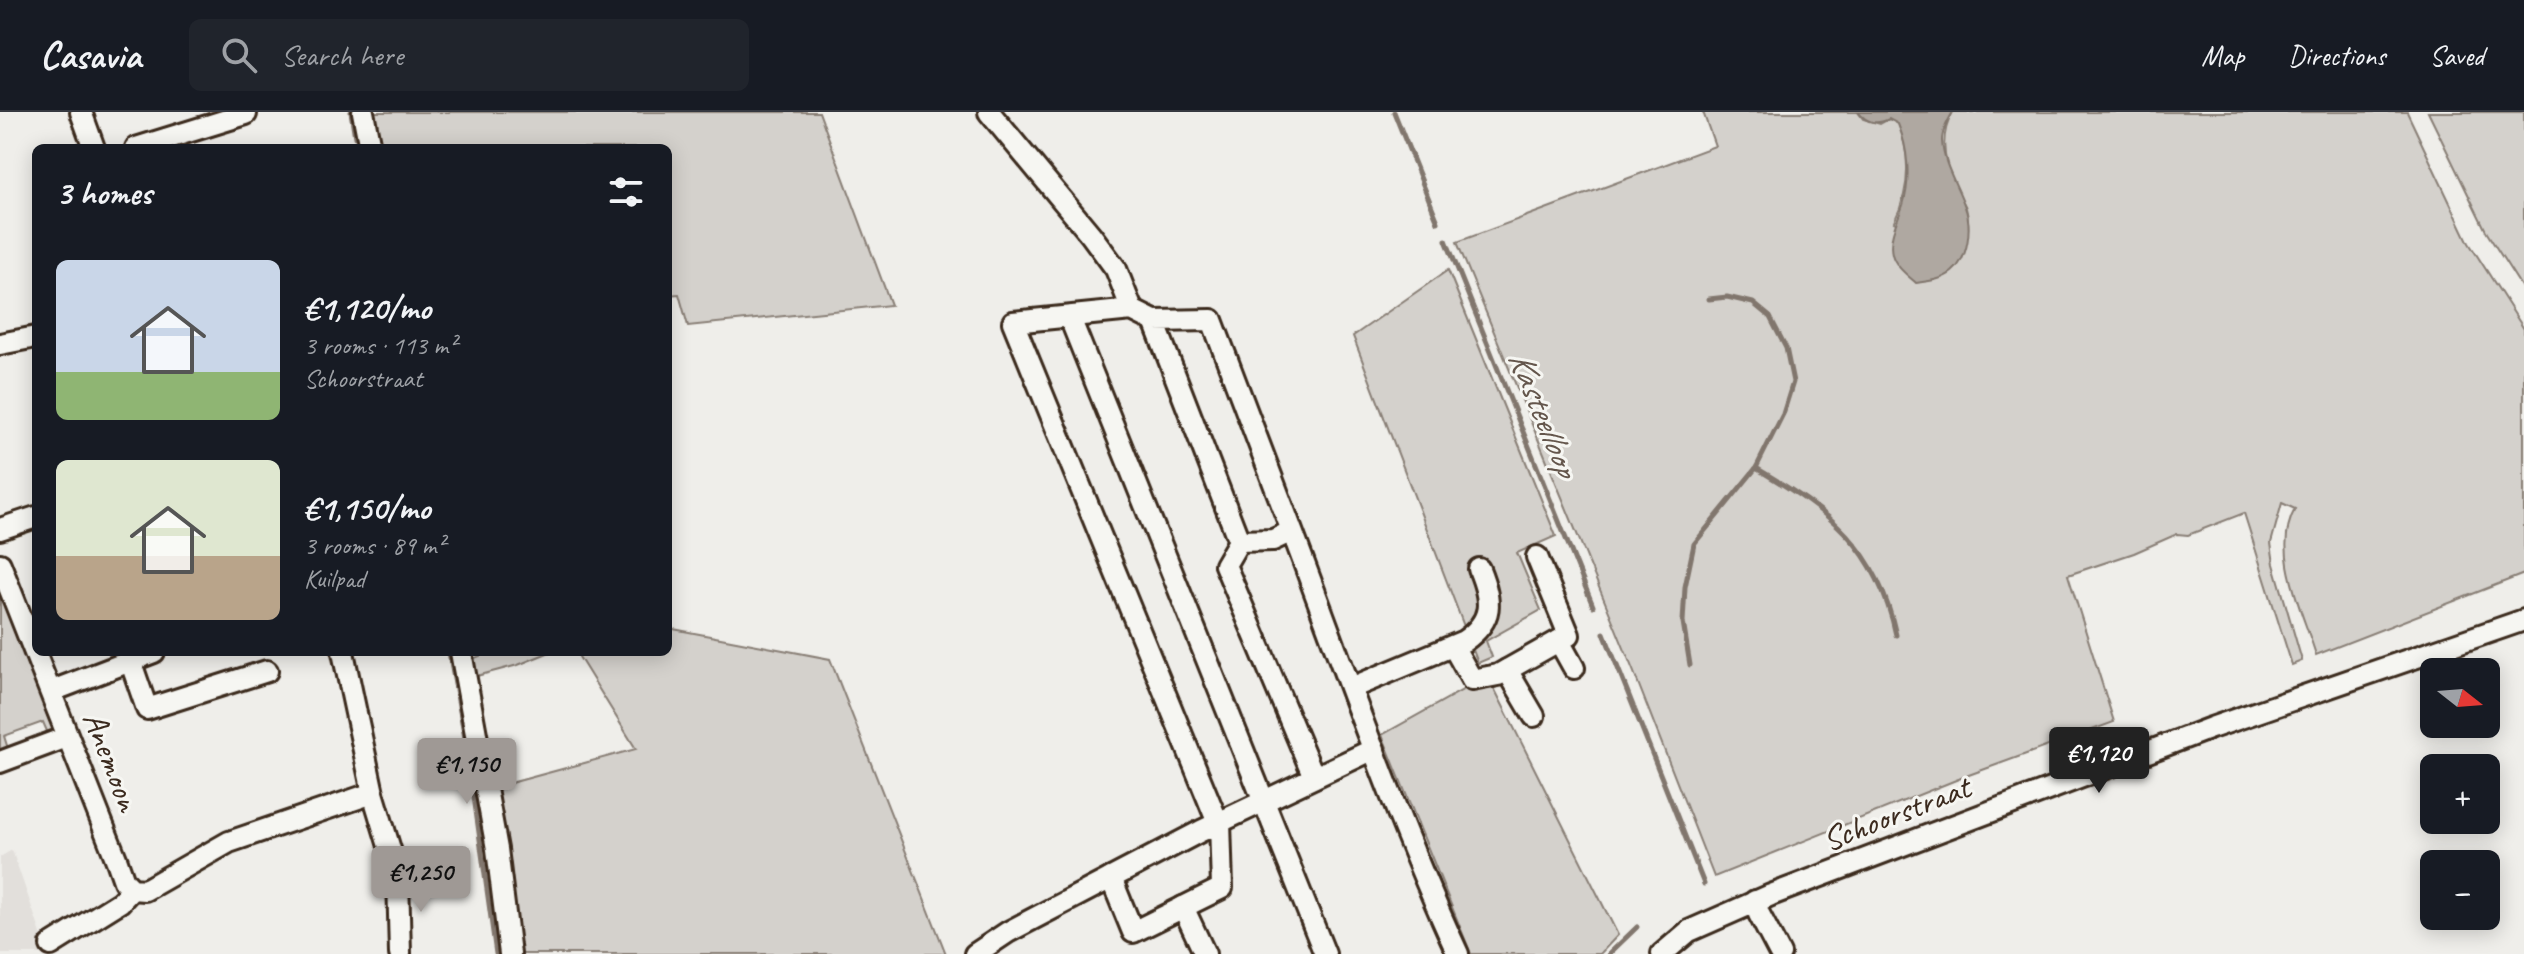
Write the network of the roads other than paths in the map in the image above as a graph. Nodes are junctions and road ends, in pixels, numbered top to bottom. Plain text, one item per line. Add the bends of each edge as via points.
1 (81, 112) edge
2 (245, 112) edge
3 (363, 112) edge
4 (989, 112) edge
5 (93, 144) edge
6 (148, 144) edge
7 (369, 144) edge
8 (1132, 310) junction
9 (1070, 318) junction
10 (1154, 321) junction
11 (32, 338) edge
12 (0, 344) edge
13 (32, 518) edge
14 (0, 529) edge
15 (1292, 531) junction
16 (1239, 541) junction
17 (1537, 557) dead end
18 (0, 564) edge
19 (1479, 569) dead end
20 (2524, 620) edge
21 (1559, 641) junction
22 (32, 642) edge
23 (1453, 646) junction
24 (38, 656) edge
25 (142, 656) edge
26 (344, 656) edge
27 (462, 656) edge
28 (130, 660) junction
29 (1574, 668) dead end
30 (1507, 670) junction
31 (267, 671) dead end
32 (1351, 688) junction
33 (52, 691) junction
34 (1534, 716) dead end
35 (67, 737) junction
36 (1374, 749) junction
37 (0, 762) edge
38 (1314, 777) junction
39 (373, 793) junction
40 (1264, 801) junction
41 (1219, 822) junction
42 (1111, 878) junction
43 (132, 889) junction
44 (1755, 901) junction
45 (1183, 907) junction
46 (51, 945) dead end
47 (971, 949) edge
48 (1454, 952) edge
49 (400, 954) edge
50 (510, 954) edge
51 (1205, 954) edge
52 (1325, 954) edge
53 (1662, 954) edge
54 (1780, 954) edge

1 - 5 street
2 - 6 street
3 - 7 street
4 - 8 street via 1116,269
8 - 9 street
8 - 10 street
9 - 40 street
9 - 41 street via 1013,322
10 - 15 street via 1212,320
10 - 16 street
11 - 12 street
13 - 14 street
15 - 16 street via 1273,540
15 - 32 street
16 - 38 street via 1225,565
17 - 21 street via 1569,635
18 - 22 street, Anemoon
19 - 23 street via 1488,612 1480,630
20 - 44 street, Schoorstraat via 2211,728
21 - 29 street
21 - 30 street
23 - 30 street via 1472,680
23 - 32 street
24 - 33 street, Anemoon
25 - 28 street
26 - 39 street
27 - 50 street
28 - 31 street via 147,709
28 - 33 street
30 - 34 street
32 - 36 street
33 - 35 street, Anemoon
35 - 37 street
35 - 43 street, Anemoon via 124,881
36 - 38 street
36 - 48 street
38 - 40 street
39 - 43 street via 229,842 145,890
39 - 49 street via 398,876
40 - 41 street
40 - 52 street
41 - 42 street
41 - 45 street via 1222,888
42 - 45 street via 1133,932
42 - 47 street
43 - 46 street
44 - 53 street, Schoorstraat via 1689,931
44 - 54 street
45 - 51 street

